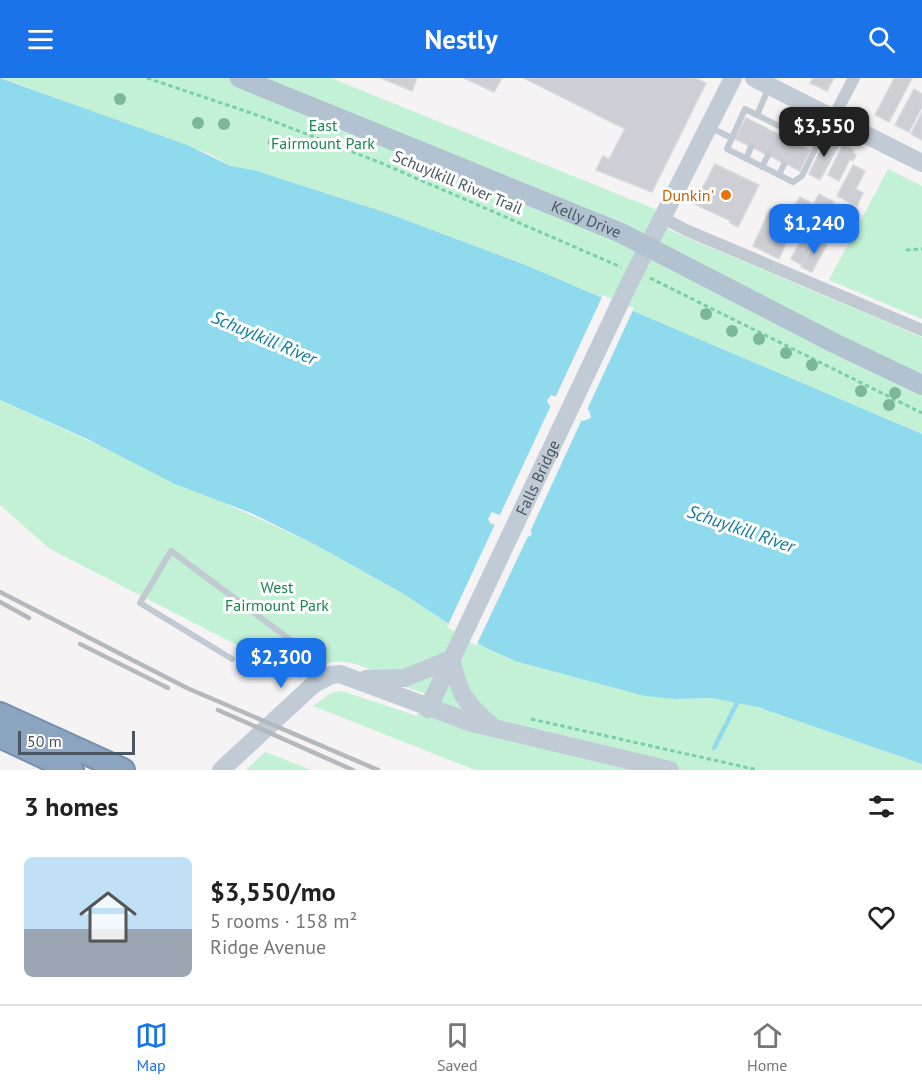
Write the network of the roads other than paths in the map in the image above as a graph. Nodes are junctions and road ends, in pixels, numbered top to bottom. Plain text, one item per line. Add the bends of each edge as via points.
1 (240, 78) edge
2 (733, 78) edge
3 (854, 78) edge
4 (762, 82) edge
5 (827, 115) junction
6 (757, 116) junction
7 (708, 127) junction
8 (732, 138) junction
9 (808, 141) junction
10 (751, 147) dead end
11 (768, 155) dead end
12 (746, 159) junction
13 (922, 163) edge
14 (784, 164) dead end
15 (762, 167) junction
16 (779, 175) junction
17 (663, 218) junction
18 (649, 246) junction
19 (922, 330) edge
20 (922, 385) edge
21 (453, 655) junction
22 (232, 658) dead end
23 (323, 678) junction
24 (358, 679) junction
25 (429, 709) junction
26 (0, 714) edge
27 (496, 729) junction
28 (0, 736) edge
29 (120, 768) edge
30 (72, 770) edge
31 (220, 770) edge
32 (670, 770) edge

1 - 18 main road, Kelly Drive
2 - 7 main road, Falls Bridge
3 - 5 street
4 - 5 main road
4 - 6 lane
5 - 9 lane
5 - 13 main road
6 - 8 lane via 745,110
6 - 9 lane via 779,131
7 - 8 lane
7 - 17 main road, Falls Bridge
8 - 12 lane via 727,149
9 - 16 lane via 817,145 802,176 793,182
10 - 12 lane
11 - 15 lane
12 - 15 lane
14 - 16 lane
15 - 16 lane
17 - 18 main road, Falls Bridge
17 - 19 street
18 - 20 main road, Kelly Drive
18 - 21 main road, Falls Bridge
21 - 24 main road via 405,678
21 - 25 main road, Falls Bridge
21 - 27 main road via 458,687 465,701
22 - 23 lane via 140,603 171,551 300,647
23 - 24 main road via 340,674
23 - 31 main road
24 - 25 main road
25 - 27 main road
26 - 29 highway
27 - 32 main road
28 - 30 highway

